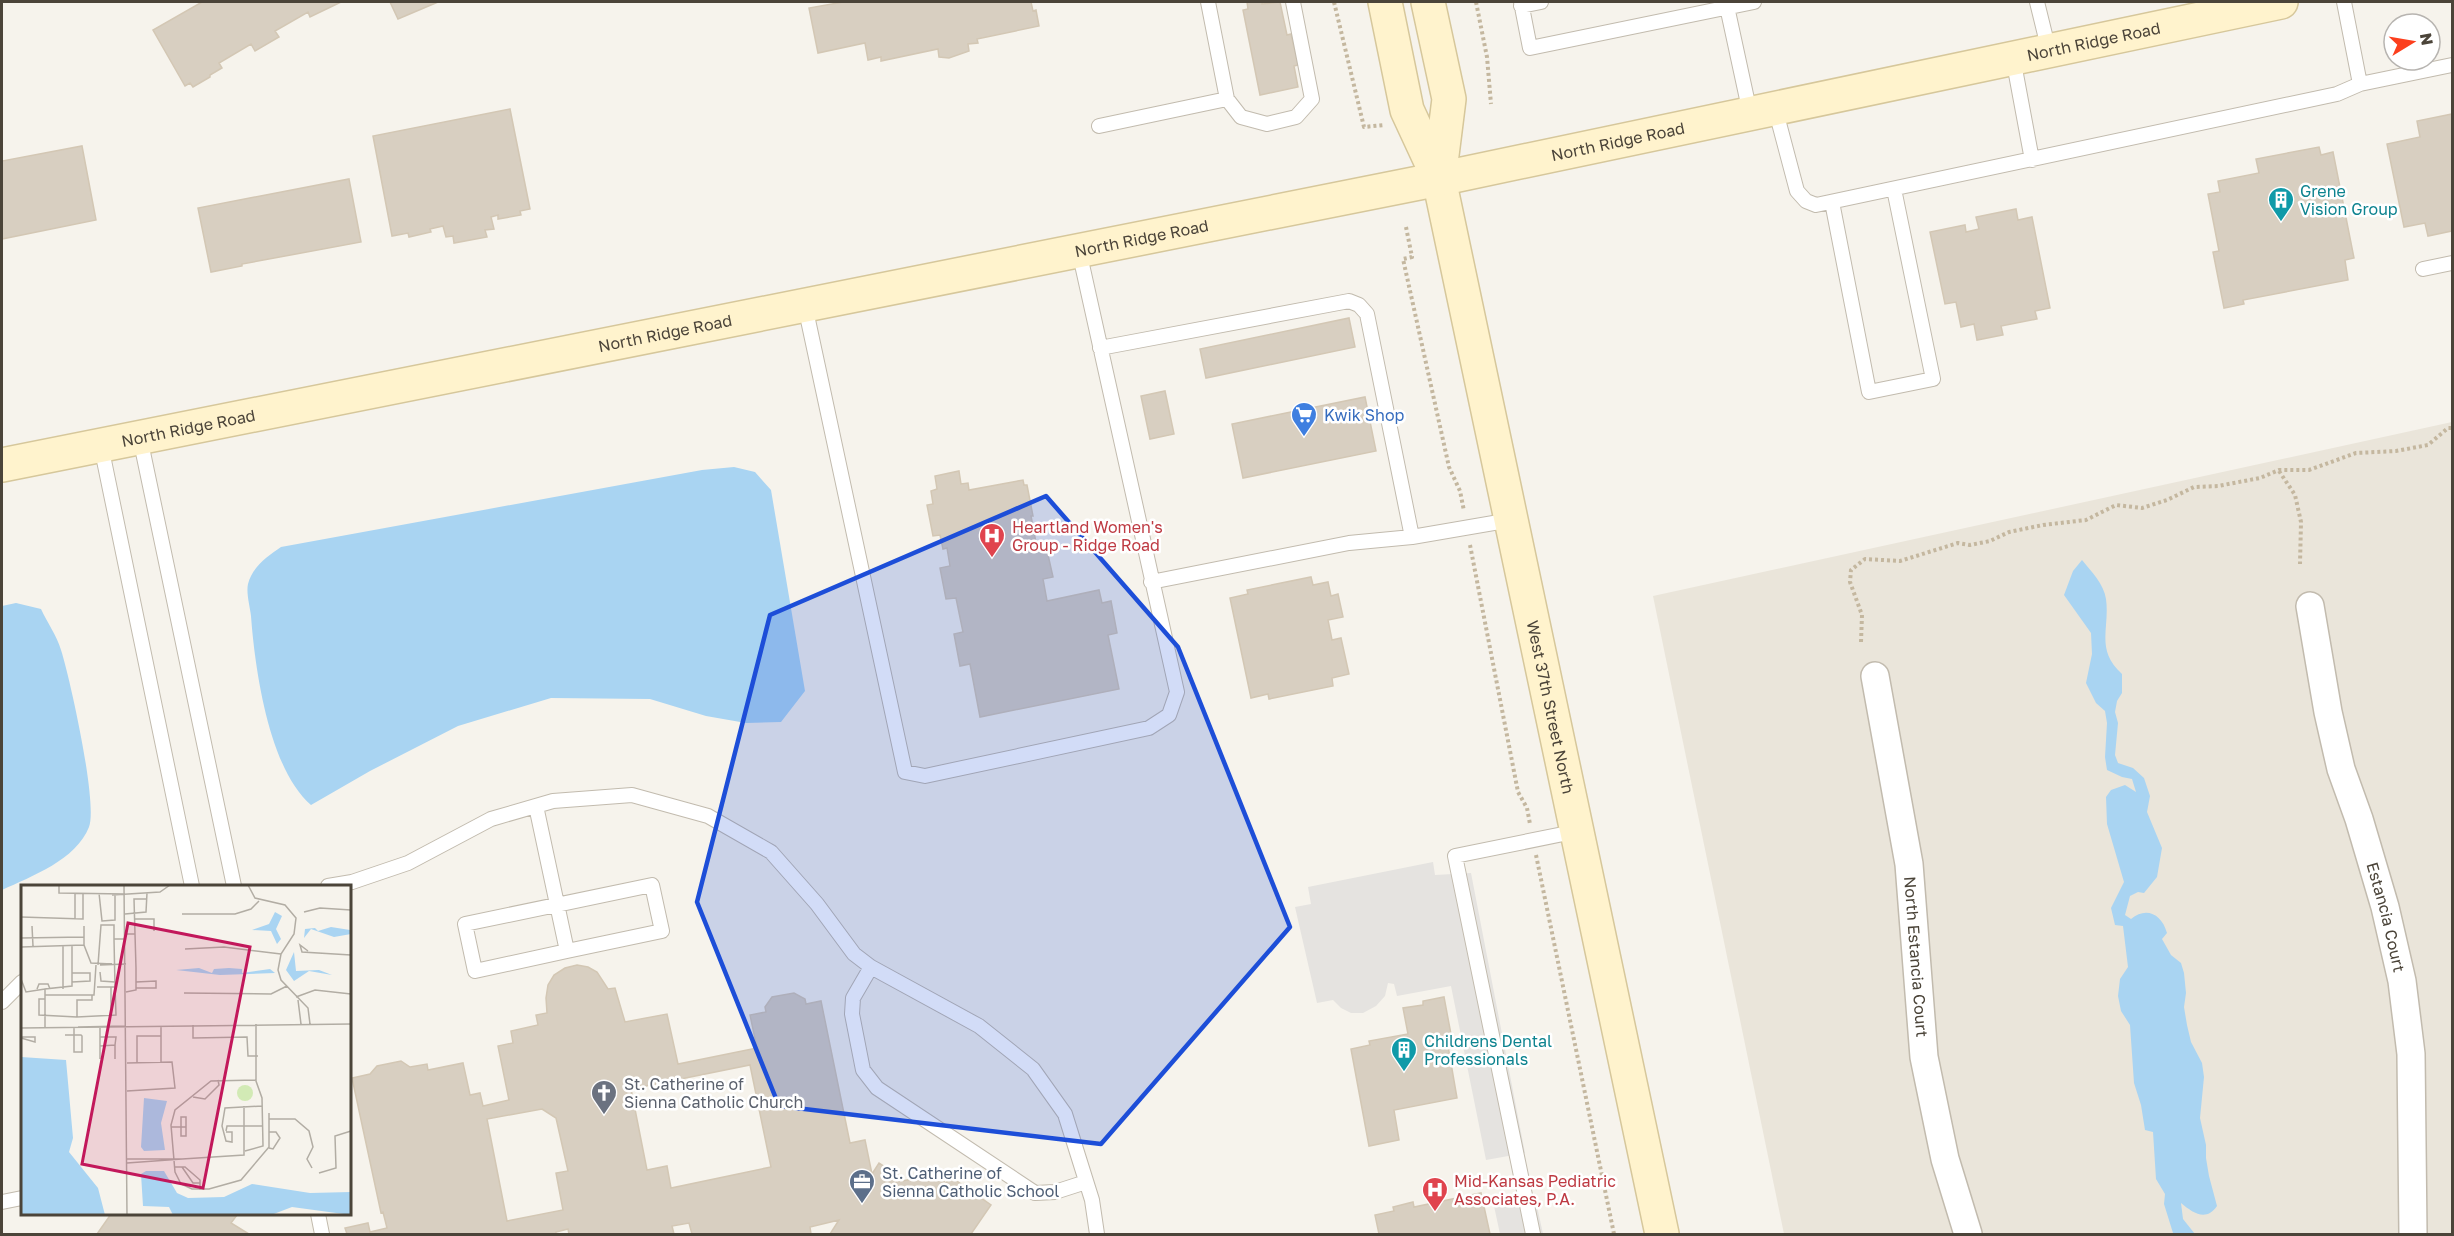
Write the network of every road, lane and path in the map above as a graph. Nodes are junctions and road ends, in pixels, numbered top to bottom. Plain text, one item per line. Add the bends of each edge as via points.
1 (1208, 2) edge
2 (1293, 2) edge
3 (1334, 2) edge
4 (1384, 2) edge
5 (1428, 2) edge
6 (1476, 2) edge
7 (1541, 2) edge
8 (1754, 2) edge
9 (2037, 2) edge
10 (2281, 2) edge
11 (2344, 2) edge
12 (1521, 4) edge
13 (1727, 4) edge
14 (2049, 51) junction
15 (2013, 58) junction
16 (2452, 65) edge
17 (2360, 84) junction
18 (1227, 99) junction
19 (1491, 104) dead end
20 (1762, 111) junction
21 (1387, 125) dead end
22 (1099, 126) dead end
23 (2032, 160) junction
24 (1439, 179) junction
25 (1894, 189) junction
26 (1832, 202) junction
27 (1406, 227) dead end
28 (1079, 251) junction
29 (2452, 263) edge
30 (2423, 268) dead end
31 (805, 306) junction
32 (1100, 348) junction
33 (2452, 428) edge
34 (140, 438) junction
35 (101, 446) junction
36 (2, 465) edge
37 (2279, 470) junction
38 (1511, 520) junction
39 (1467, 528) junction
40 (1412, 537) junction
41 (2300, 564) dead end
42 (1151, 582) junction
43 (2310, 606) dead end
44 (1861, 642) dead end
45 (1875, 676) dead end
46 (536, 806) junction
47 (1578, 831) junction
48 (1533, 840) junction
49 (192, 885) edge
50 (234, 885) edge
51 (334, 885) edge
52 (557, 904) junction
53 (567, 951) junction
54 (871, 967) junction
55 (21, 983) edge
56 (2, 1002) edge
57 (1086, 1182) junction
58 (21, 1197) edge
59 (2, 1202) edge
60 (318, 1215) edge
61 (322, 1234) edge
62 (1098, 1234) edge
63 (1533, 1234) edge
64 (1614, 1234) edge
65 (1662, 1234) edge
66 (1968, 1234) edge
67 (2413, 1234) edge

1 - 18 lane
2 - 18 lane via 1312,99 1296,117 1267,124 1241,117
3 - 21 path via 1364,127
4 - 24 main road, West 37th Street North via 1407,110
5 - 24 main road, West 37th Street North via 1449,99
6 - 19 path
7 - 12 lane
8 - 13 lane
9 - 14 lane
10 - 14 main road, North Ridge Road
11 - 17 lane
12 - 13 lane via 1530,48
13 - 20 lane
14 - 15 main road, North Ridge Road
15 - 20 main road, North Ridge Road
15 - 23 lane
16 - 17 lane
17 - 23 lane via 2337,94
18 - 22 lane
20 - 24 main road, North Ridge Road
20 - 26 lane via 1797,190 1806,201 1816,205
23 - 25 lane
24 - 28 main road, North Ridge Road
24 - 38 main road, West 37th Street North
25 - 26 lane
25 - 26 lane via 1933,379 1869,392
27 - 39 path via 1412,257 1403,259 1449,467 1460,491
28 - 31 main road, North Ridge Road
28 - 32 lane
29 - 30 lane
31 - 34 main road, North Ridge Road
31 - 42 lane via 905,772 925,776 1149,728 1169,715 1177,692
32 - 40 lane via 1350,301 1359,305 1367,314
32 - 42 lane
33 - 37 path via 2428,445 2356,453 2309,470
34 - 35 main road, North Ridge Road
34 - 50 lane
35 - 36 main road, North Ridge Road
35 - 49 lane
37 - 41 path via 2295,495 2301,522
37 - 44 path via 2260,478 2194,487 2142,508 2116,505 2086,520 2031,527 1970,545 1958,543 1900,561 1865,559 1851,570 1850,582 1862,615
38 - 39 lane
38 - 47 main road, West 37th Street North
39 - 40 lane
39 - 48 path via 1518,792 1527,808
40 - 42 lane via 1349,543
43 - 67 street, Estancia Court via 2341,769 2385,907 2402,981 2411,1054
45 - 66 street, North Estancia Court via 1909,864 1924,1057 1946,1159
46 - 51 lane via 491,819 408,863
46 - 52 lane
46 - 54 lane via 632,795 708,816 771,852 854,954
47 - 48 lane
47 - 65 main road, West 37th Street North
48 - 63 lane via 1455,856
48 - 64 path
52 - 53 lane
52 - 53 lane via 465,924 475,971
52 - 53 lane via 652,885 662,931
54 - 57 lane via 980,1026 1033,1069 1065,1114
54 - 57 lane via 853,998 852,1014 863,1070 877,1088 1035,1193 1054,1192
55 - 56 lane
57 - 62 lane
58 - 59 lane
60 - 61 lane

